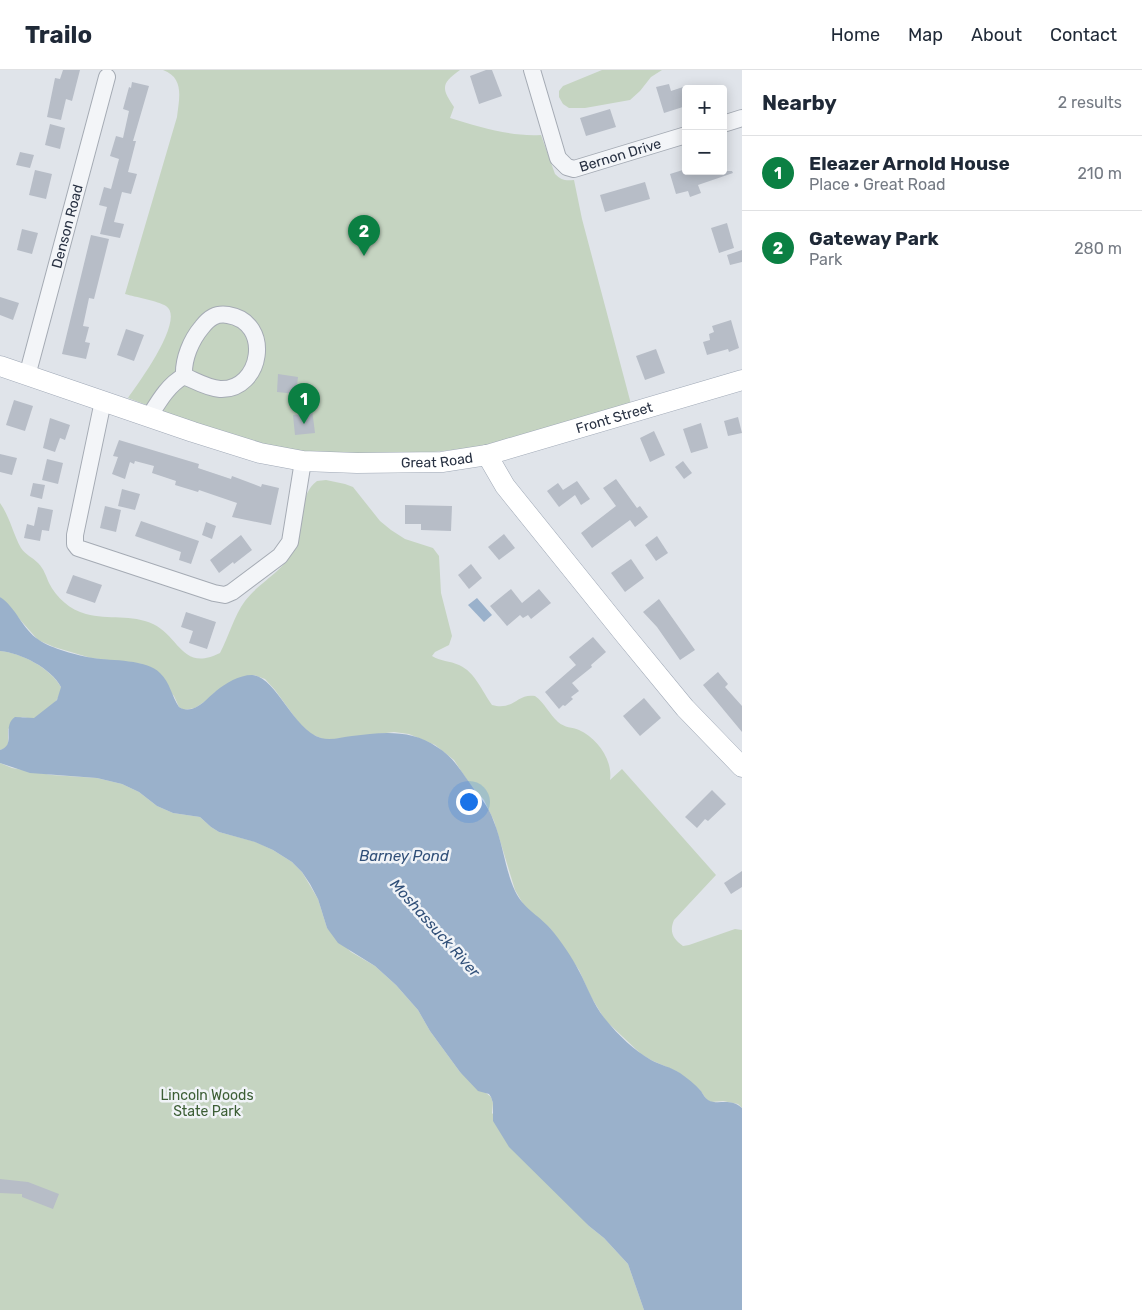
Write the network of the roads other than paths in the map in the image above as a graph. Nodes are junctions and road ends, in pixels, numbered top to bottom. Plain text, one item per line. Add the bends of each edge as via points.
1 (532, 70) edge
2 (107, 77) dead end
3 (742, 118) edge
4 (727, 123) edge
5 (682, 136) edge
6 (0, 366) edge
7 (28, 376) junction
8 (184, 376) junction
9 (742, 380) edge
10 (103, 401) junction
11 (150, 417) junction
12 (487, 455) junction
13 (303, 461) junction
14 (742, 767) edge

1 - 5 street, Bernon Drive via 558,158 567,167 574,169
2 - 7 street, Denson Road
3 - 4 street
6 - 7 main road, Great Road
7 - 10 main road, Great Road
8 - 8 street via 221,389 245,380 257,354 250,326 234,316 215,315 211,318 189,349
8 - 11 street via 167,390
9 - 12 main road, Front Street
10 - 11 main road, Great Road
10 - 13 street via 74,544 214,593 225,595 232,592 286,550
11 - 13 main road, Great Road via 260,453
12 - 13 main road, Great Road via 442,462
12 - 14 main road, Great Road via 505,486 625,635 685,708

